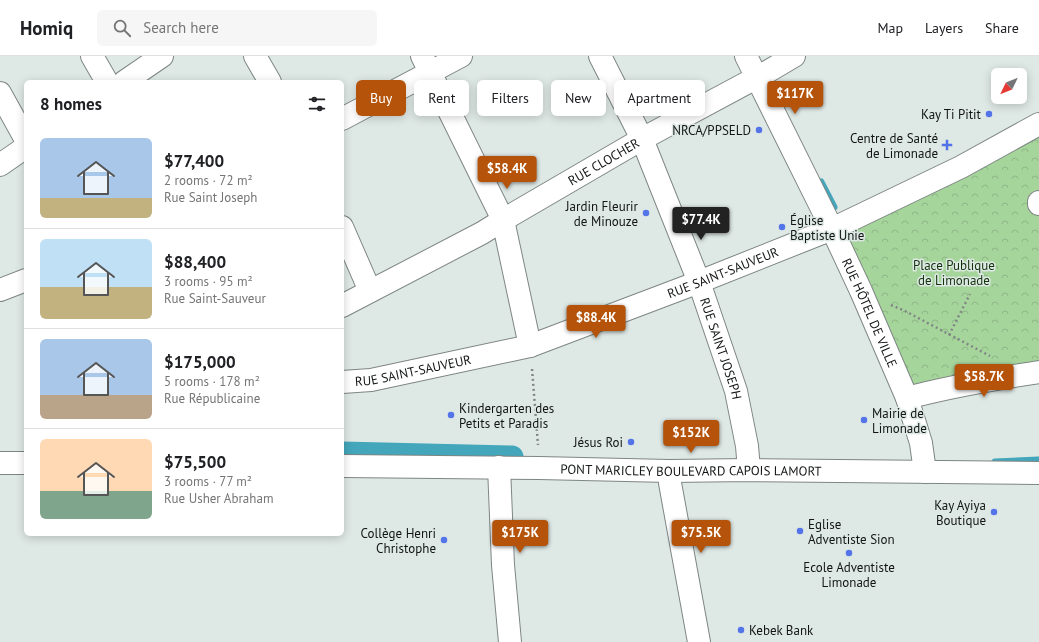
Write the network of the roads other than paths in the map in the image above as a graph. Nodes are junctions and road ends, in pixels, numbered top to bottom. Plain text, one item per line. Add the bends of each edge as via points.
1 (92, 56) edge
2 (162, 56) edge
3 (255, 56) edge
4 (461, 56) edge
5 (600, 56) edge
6 (746, 56) edge
7 (794, 56) edge
8 (426, 64) edge
9 (762, 75) junction
10 (106, 80) edge
11 (127, 80) edge
12 (269, 80) edge
13 (0, 93) edge
14 (344, 118) edge
15 (1039, 125) edge
16 (24, 136) edge
17 (642, 139) junction
18 (24, 148) edge
19 (0, 165) edge
20 (503, 220) junction
21 (832, 229) junction
22 (344, 232) edge
23 (24, 281) edge
24 (699, 282) junction
25 (0, 290) edge
26 (370, 291) junction
27 (344, 305) edge
28 (530, 346) junction
29 (1039, 372) edge
30 (344, 382) edge
31 (914, 396) junction
32 (748, 457) junction
33 (923, 459) junction
34 (0, 463) edge
35 (24, 463) edge
36 (344, 466) edge
37 (499, 468) junction
38 (669, 471) junction
39 (1039, 473) edge
40 (510, 642) edge
41 (699, 642) edge

1 - 10 street
2 - 11 street
3 - 12 street
4 - 8 street
5 - 17 street, RUE SAINT JOSEPH
6 - 9 street, RUE HÔTEL DE VILLE
7 - 9 street, RUE CLOCHER
8 - 14 street
8 - 20 street
9 - 17 street, RUE CLOCHER
9 - 21 street, RUE HÔTEL DE VILLE
13 - 16 street
15 - 21 street, RUE SAINT-SAUVEUR
17 - 20 street, RUE CLOCHER
17 - 24 street, RUE SAINT JOSEPH
18 - 19 street
20 - 26 street, RUE CLOCHER
20 - 28 street
21 - 24 street, RUE SAINT-SAUVEUR
21 - 31 street, RUE HÔTEL DE VILLE
22 - 26 street
23 - 25 street
24 - 28 street, RUE SAINT-SAUVEUR
24 - 32 street, RUE SAINT JOSEPH via 736,391
26 - 27 street, RUE CLOCHER
28 - 30 street, RUE SAINT-SAUVEUR via 371,380
29 - 31 street via 975,382
31 - 33 street, RUE HÔTEL DE VILLE
32 - 33 street, PONT MARICLEY BOULEVARD CAPOIS LAMORT
32 - 38 street, PONT MARICLEY BOULEVARD CAPOIS LAMORT
33 - 39 street, PONT MARICLEY BOULEVARD CAPOIS LAMORT
34 - 35 street
36 - 37 street, PONT MARICLEY BOULEVARD CAPOIS LAMORT
37 - 38 street, PONT MARICLEY BOULEVARD CAPOIS LAMORT
37 - 40 street via 503,565
38 - 41 street

